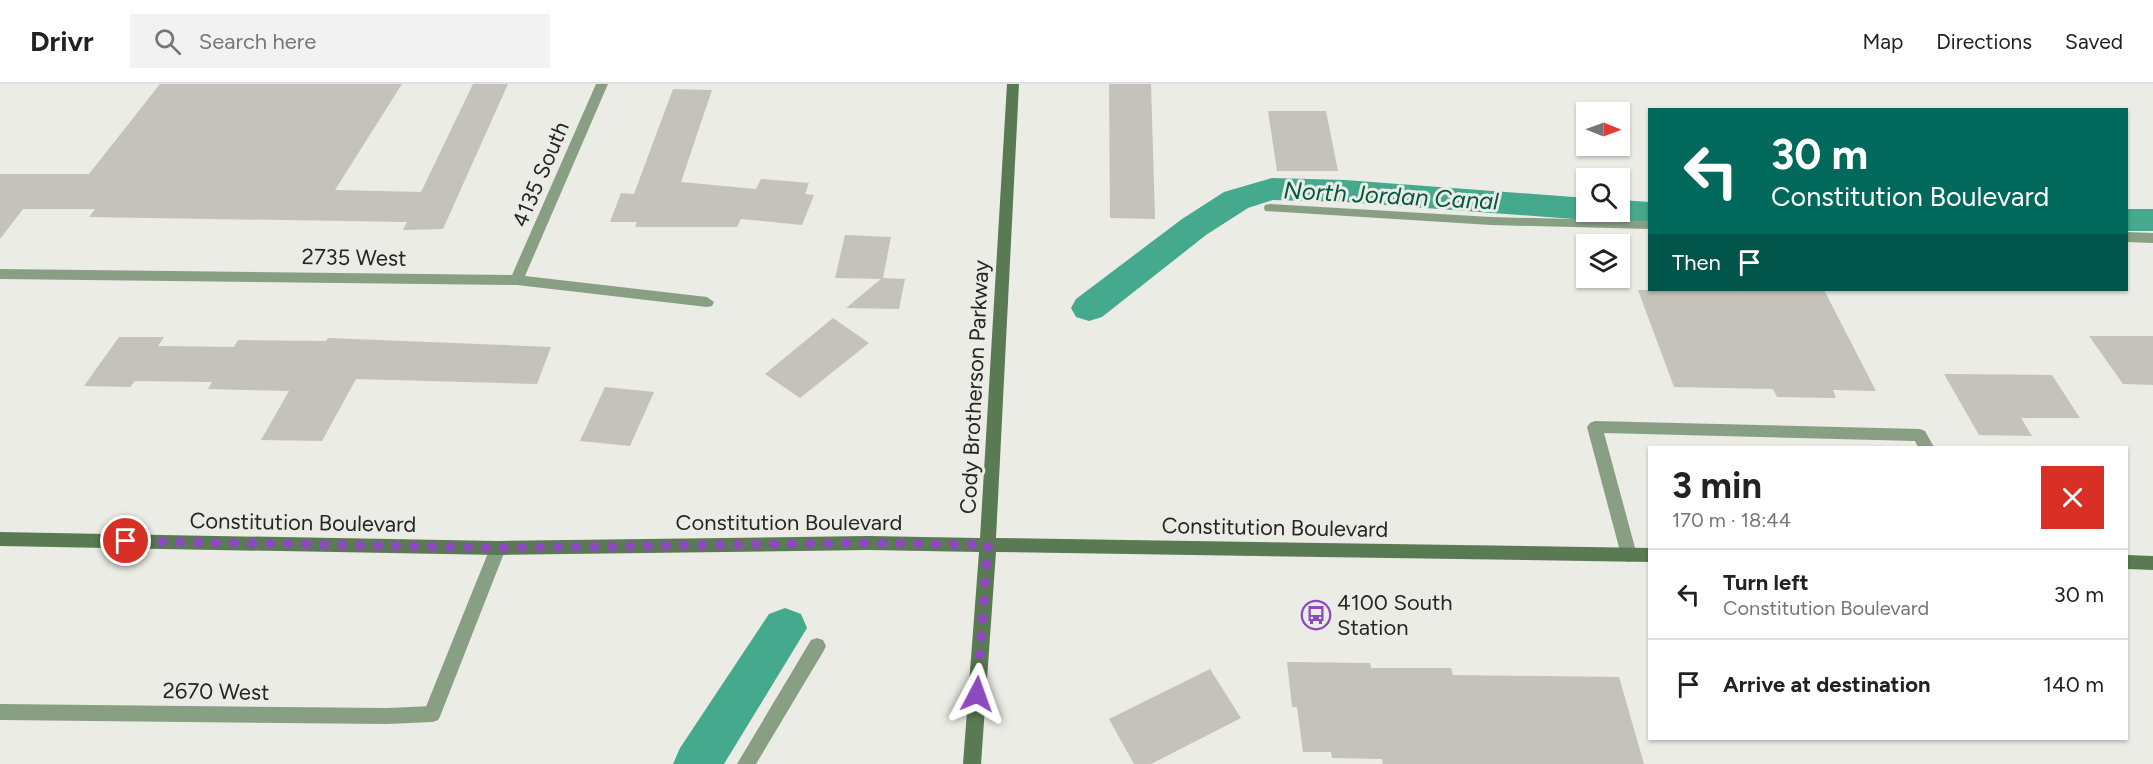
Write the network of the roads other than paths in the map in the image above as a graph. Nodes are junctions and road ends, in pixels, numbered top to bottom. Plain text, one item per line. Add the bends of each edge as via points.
1 (602, 84) edge
2 (1013, 84) edge
3 (1270, 208) dead end
4 (1648, 225) edge
5 (2128, 237) edge
6 (2153, 238) edge
7 (0, 274) edge
8 (517, 280) junction
9 (707, 302) dead end
10 (1926, 446) edge
11 (0, 539) edge
12 (988, 545) junction
13 (498, 548) junction
14 (1629, 555) junction
15 (1648, 555) edge
16 (2128, 562) edge
17 (2153, 563) edge
18 (817, 646) dead end
19 (0, 712) edge
20 (746, 764) edge
21 (972, 764) edge

1 - 8 street, 4135 South
2 - 12 main road, Cody Brotherson Parkway
3 - 4 street via 1491,221
5 - 6 street
7 - 8 street, 2735 West
8 - 9 street, 2735 West
10 - 14 street via 1920,435 1595,427
11 - 13 main road, Constitution Boulevard
12 - 13 main road, Constitution Boulevard
12 - 14 main road, Constitution Boulevard
12 - 21 main road, Cody Brotherson Parkway
13 - 19 street, 2670 West via 432,714
14 - 15 main road, Constitution Boulevard
16 - 17 main road
18 - 20 street

